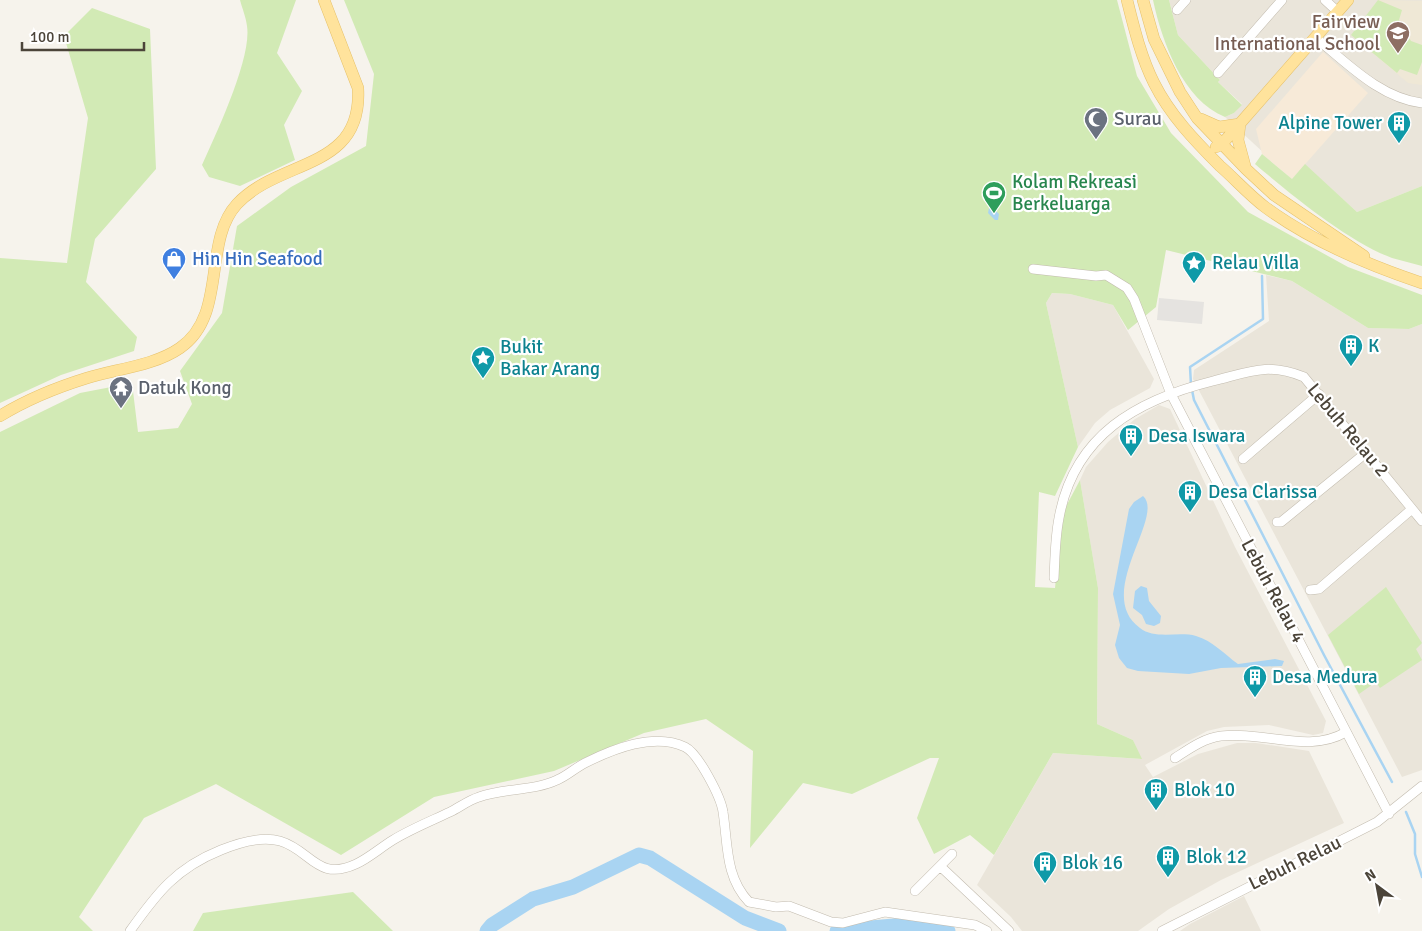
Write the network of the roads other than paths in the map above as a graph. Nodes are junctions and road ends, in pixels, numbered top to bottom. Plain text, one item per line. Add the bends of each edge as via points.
1 (324, 0) edge
2 (1127, 0) edge
3 (1144, 0) edge
4 (1186, 0) edge
5 (1282, 0) edge
6 (1325, 0) edge
7 (1348, 0) edge
8 (1177, 10) dead end
9 (1338, 12) junction
10 (1316, 38) junction
11 (1218, 73) dead end
12 (1422, 103) edge
13 (1197, 118) junction
14 (1240, 124) junction
15 (1192, 137) junction
16 (1222, 144) junction
17 (1246, 169) junction
18 (1225, 170) junction
19 (1376, 267) junction
20 (1033, 269) dead end
21 (1422, 282) edge
22 (1171, 394) junction
23 (1319, 394) junction
24 (0, 416) edge
25 (1367, 452) junction
26 (1242, 459) dead end
27 (1412, 509) junction
28 (1422, 521) edge
29 (1277, 522) dead end
30 (1054, 578) dead end
31 (1310, 590) dead end
32 (1346, 732) junction
33 (1175, 758) dead end
34 (1422, 786) edge
35 (1389, 814) junction
36 (952, 854) dead end
37 (940, 866) junction
38 (915, 891) dead end
39 (130, 931) edge
40 (987, 931) edge
41 (1009, 931) edge
42 (1162, 931) edge

1 - 24 main road via 358,88 354,125 332,152 269,180 236,205 222,232 208,305 190,340 161,357 85,378
2 - 15 main road via 1147,68 1172,113
3 - 13 main road via 1154,39 1180,92
4 - 8 street
5 - 11 street
6 - 9 street
7 - 9 main road
9 - 10 main road
10 - 12 street via 1375,85 1402,99
10 - 14 main road
13 - 14 main road via 1219,127
13 - 16 main road
14 - 16 main road
14 - 17 main road via 1238,140
15 - 16 main road via 1208,146
15 - 18 main road
16 - 17 main road
16 - 18 main road
17 - 19 main road via 1274,194 1349,244
18 - 19 main road via 1265,207 1321,241
19 - 21 main road
20 - 22 street, Lebuh Relau 4 via 1106,275 1127,288 1144,321
22 - 23 street, Lebuh Relau 2 via 1266,368 1284,369 1304,377
22 - 30 street, Lebuh Relau 2 via 1135,409 1109,427 1075,472 1059,519
22 - 32 street, Lebuh Relau 4
23 - 25 street, Lebuh Relau 2
23 - 26 street
25 - 27 street, Lebuh Relau 2
25 - 29 street
27 - 28 street, Lebuh Relau 2
27 - 31 street via 1319,589
32 - 33 street via 1317,743 1264,736 1220,736 1202,742
32 - 35 street, Lebuh Relau 4
34 - 35 street, Lebuh Relau
35 - 42 street, Lebuh Relau
36 - 37 street
37 - 38 street
37 - 41 street
39 - 40 street via 172,878 220,850 247,842 278,841 288,844 325,869 343,868 480,796 556,781 614,751 651,742 684,746 698,759 721,805 735,884 749,902 789,906 831,922 843,923 885,912 975,925

